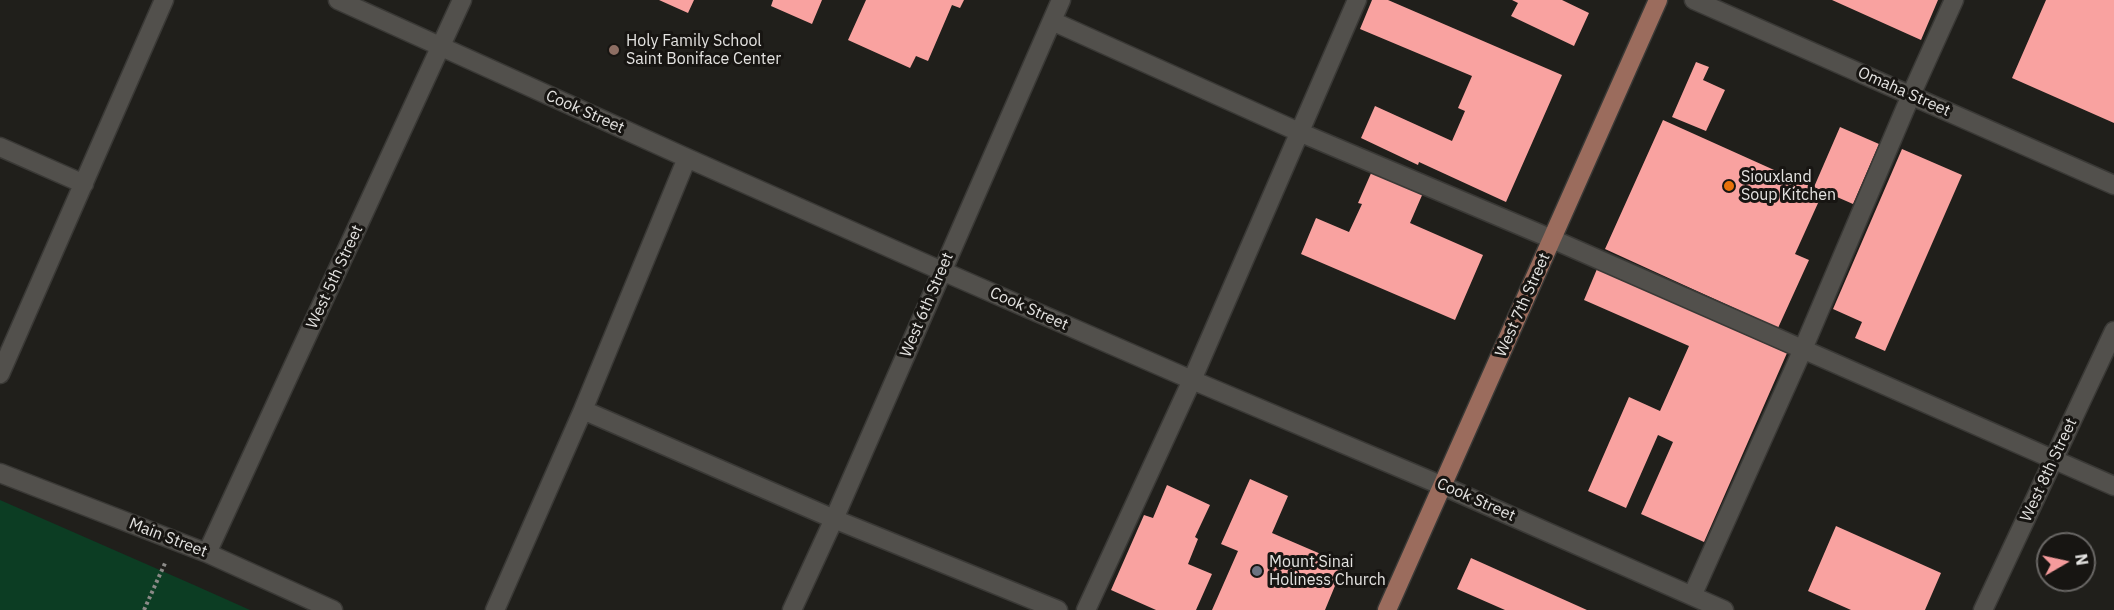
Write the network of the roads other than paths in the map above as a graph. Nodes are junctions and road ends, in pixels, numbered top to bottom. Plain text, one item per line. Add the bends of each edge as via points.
1 (164, 0) edge
2 (338, 0) edge
3 (462, 0) edge
4 (1061, 0) edge
5 (1357, 0) edge
6 (1658, 0) edge
7 (1694, 0) edge
8 (1954, 0) edge
9 (1052, 21) junction
10 (441, 47) junction
11 (1911, 95) junction
12 (1299, 132) junction
13 (0, 147) edge
14 (687, 158) junction
15 (84, 184) junction
16 (2114, 184) edge
17 (1552, 239) junction
18 (942, 271) junction
19 (2114, 331) edge
20 (1803, 349) junction
21 (0, 374) edge
22 (1192, 380) junction
23 (583, 410) junction
24 (2054, 459) junction
25 (0, 473) edge
26 (1443, 486) junction
27 (2114, 486) edge
28 (834, 519) junction
29 (207, 553) junction
30 (1692, 596) junction
31 (333, 610) edge
32 (495, 610) edge
33 (792, 610) edge
34 (1058, 610) edge
35 (1086, 610) edge
36 (1387, 610) edge
37 (1724, 610) edge
38 (1983, 610) edge

1 - 15 street
2 - 10 street, Cook Street
3 - 10 street, West 5th Street
4 - 9 street, West 6th Street
5 - 12 street
6 - 17 main road, West 7th Street
7 - 11 street, Omaha Street
8 - 11 street
9 - 12 street
9 - 18 street, West 6th Street
10 - 14 street, Cook Street
10 - 29 street, West 5th Street
11 - 16 street, Omaha Street
11 - 20 street
12 - 17 street
12 - 22 street
13 - 15 street
14 - 18 street, Cook Street
14 - 23 street
15 - 21 street
17 - 20 street
17 - 26 main road, West 7th Street
18 - 22 street, Cook Street
18 - 28 street, West 6th Street
19 - 24 street, West 8th Street
20 - 24 street
20 - 30 street
22 - 26 street, Cook Street
22 - 35 street
23 - 28 street
23 - 32 street
24 - 27 street
24 - 38 street, West 8th Street
25 - 29 street, Main Street
26 - 30 street, Cook Street
26 - 36 main road, West 7th Street
28 - 33 street, West 6th Street
28 - 34 street
29 - 31 street, Main Street
30 - 37 street, Cook Street

